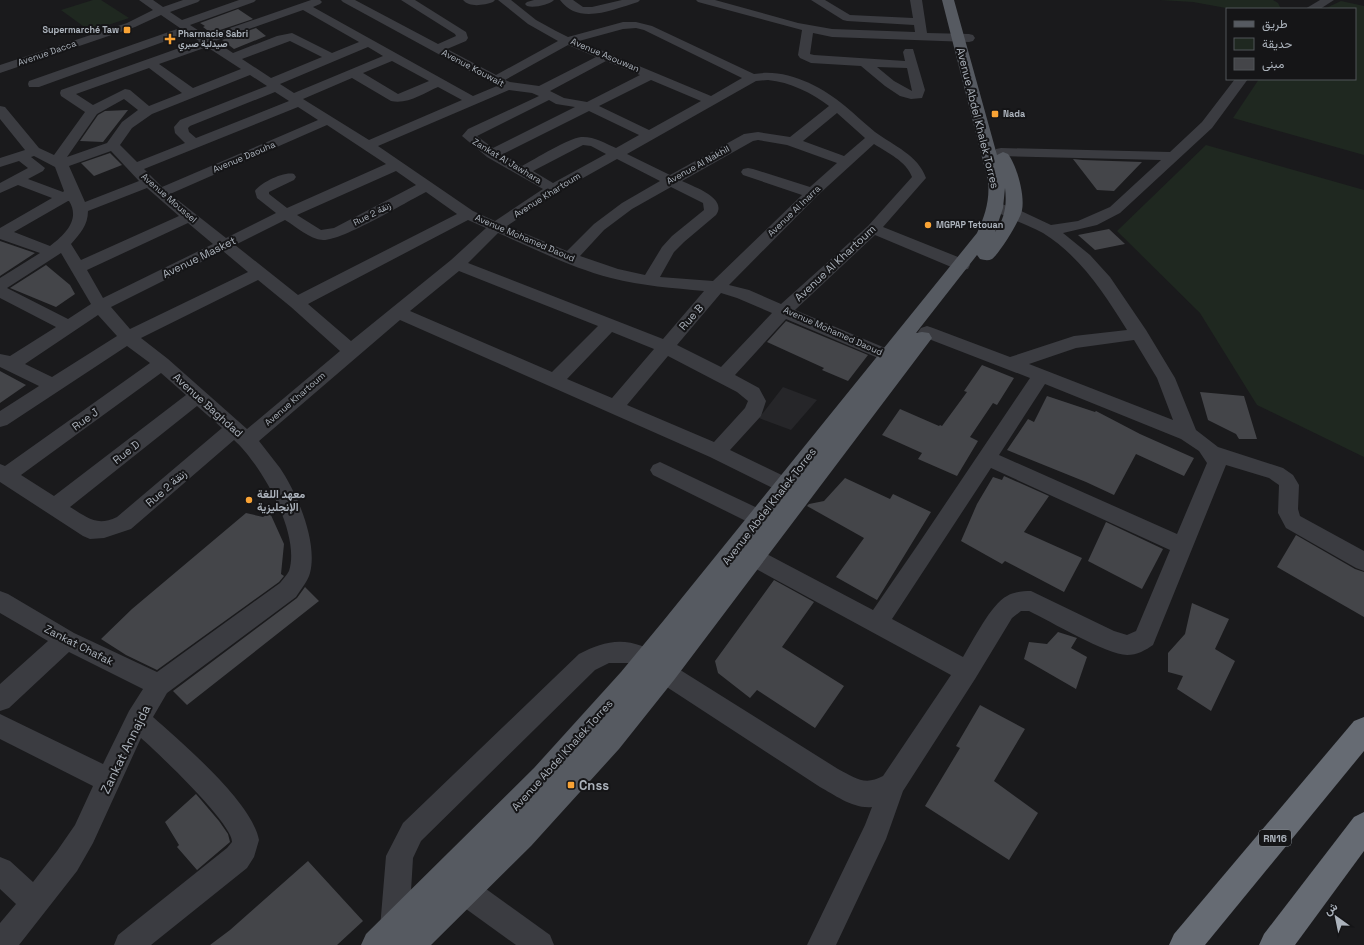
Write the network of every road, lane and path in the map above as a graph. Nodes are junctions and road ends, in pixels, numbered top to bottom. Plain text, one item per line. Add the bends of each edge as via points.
1 (145, 0) edge
2 (194, 0) edge
3 (250, 0) edge
4 (320, 0) edge
5 (348, 0) edge
6 (407, 0) edge
7 (469, 0) edge
8 (489, 0) edge
9 (504, 0) edge
10 (548, 0) edge
11 (566, 0) edge
12 (634, 0) edge
13 (702, 0) edge
14 (816, 0) edge
15 (916, 0) edge
16 (948, 0) edge
17 (958, 0) edge
18 (1328, 0) edge
19 (531, 4) dead end
20 (304, 6) junction
21 (1314, 8) edge
22 (161, 11) junction
23 (919, 22) junction
24 (185, 27) junction
25 (808, 28) junction
26 (906, 36) junction
27 (921, 37) junction
28 (963, 38) junction
29 (569, 40) junction
30 (208, 41) junction
31 (369, 42) junction
32 (437, 49) junction
33 (393, 56) junction
34 (607, 56) junction
35 (331, 57) junction
36 (232, 58) junction
37 (864, 62) junction
38 (150, 63) junction
39 (14, 65) junction
40 (912, 65) junction
41 (0, 69) edge
42 (251, 70) junction
43 (353, 73) junction
44 (651, 75) junction
45 (108, 78) junction
46 (752, 78) junction
47 (1241, 80) edge
48 (438, 82) junction
49 (501, 83) junction
50 (34, 84) junction
51 (273, 85) junction
52 (66, 93) junction
53 (125, 94) junction
54 (544, 94) junction
55 (186, 96) junction
56 (296, 100) junction
57 (471, 100) junction
58 (712, 101) junction
59 (589, 106) junction
60 (837, 106) junction
61 (0, 110) edge
62 (92, 111) junction
63 (147, 111) junction
64 (205, 116) junction
65 (328, 120) junction
66 (6, 125) edge
67 (649, 134) junction
68 (873, 138) junction
69 (792, 143) junction
70 (194, 144) junction
71 (368, 145) junction
72 (113, 146) junction
73 (34, 151) junction
74 (1001, 152) junction
75 (492, 154) junction
76 (617, 154) junction
77 (20, 156) junction
78 (1174, 156) junction
79 (846, 162) junction
80 (0, 163) edge
81 (59, 163) junction
82 (396, 165) junction
83 (913, 165) joint
84 (134, 168) junction
85 (522, 172) junction
86 (748, 172) dead end
87 (288, 177) dead end
88 (17, 180) junction
89 (669, 181) junction
90 (149, 182) junction
91 (426, 186) junction
92 (553, 189) junction
93 (0, 190) edge
94 (160, 193) junction
95 (812, 193) junction
96 (68, 195) junction
97 (996, 207) junction
98 (81, 209) junction
99 (1014, 213) junction
100 (286, 214) junction
101 (468, 214) junction
102 (0, 216) edge
103 (190, 217) junction
104 (17, 224) junction
105 (496, 227) junction
106 (873, 229) junction
107 (1050, 230) junction
108 (1, 234) edge
109 (224, 244) junction
110 (52, 251) junction
111 (568, 258) junction
112 (457, 264) junction
113 (962, 265) junction
114 (77, 268) junction
115 (258, 273) junction
116 (649, 281) junction
117 (0, 284) edge
118 (717, 287) junction
119 (0, 291) edge
120 (297, 303) junction
121 (100, 306) junction
122 (784, 310) junction
123 (397, 312) junction
124 (934, 323) junction
125 (609, 325) junction
126 (68, 326) junction
127 (1140, 334) junction
128 (128, 337) junction
129 (666, 347) junction
130 (351, 351) junction
131 (896, 359) junction
132 (5, 361) edge
133 (162, 363) junction
134 (1011, 363) junction
135 (724, 375) junction
136 (1041, 375) junction
137 (554, 381) junction
138 (54, 386) junction
139 (197, 396) junction
140 (614, 408) junction
141 (0, 420) edge
142 (1188, 434) junction
143 (240, 435) junction
144 (717, 452) junction
145 (1213, 453) junction
146 (987, 458) junction
147 (660, 470) dead end
148 (4, 473) edge
149 (785, 486) junction
150 (54, 508) junction
151 (759, 518) junction
152 (1182, 546) junction
153 (753, 557) junction
154 (1364, 562) edge
155 (288, 590) joint
156 (0, 602) edge
157 (877, 622) junction
158 (66, 640) junction
159 (656, 666) junction
160 (967, 671) junction
161 (159, 685) junction
162 (0, 700) edge
163 (138, 719) junction
164 (0, 726) edge
165 (1364, 730) edge
166 (109, 781) junction
167 (892, 785) junction
168 (1364, 827) edge
169 (0, 871) edge
170 (465, 891) junction
171 (35, 902) junction
172 (396, 941) edge
173 (1, 945) edge
174 (128, 945) edge
175 (540, 945) edge
176 (821, 945) edge
177 (1185, 945) edge
178 (1275, 945) edge

1 - 22 street, Avenue Mohamed Daoud
2 - 22 street, Avenue Dacca
3 - 24 street
4 - 20 street
5 - 32 street, Avenue Kouwait
6 - 32 street via 460,32 462,38
7 - 8 street
9 - 29 street, Avenue Asouwan via 542,29
10 - 19 street
11 - 12 street via 579,9 589,11
13 - 25 street
14 - 23 street via 847,18
15 - 23 street
16 - 28 main road, Avenue Abdel Khalek Torres
17 - 28 main road, Avenue Abdel Khalek Torres
18 - 21 street
20 - 30 street
20 - 31 street
22 - 24 street, Avenue Mohamed Daoud
22 - 39 street, Avenue Dacca via 131,25
23 - 27 street
24 - 30 street, Avenue Mohamed Daoud
24 - 50 street
25 - 26 street via 845,34
25 - 37 street via 804,55 806,57
26 - 27 street
26 - 40 street
27 - 28 street
28 - 74 main road, Avenue Abdel Khalek Torres
28 - 97 main road, Avenue Abdel Khalek Torres via 996,180
29 - 34 street, Avenue Asouwan
29 - 46 street via 623,26 642,26
29 - 49 street
30 - 36 street, Avenue Mohamed Daoud
30 - 38 street
31 - 33 street
31 - 35 street
32 - 49 street, Avenue Kouwait
33 - 43 street
33 - 48 street
34 - 44 street, Avenue Asouwan
34 - 54 street
35 - 36 street via 292,37
35 - 51 street
36 - 42 street, Avenue Mohamed Daoud
37 - 40 street
37 - 40 street via 903,92 917,96 919,93
38 - 45 street
38 - 55 street
39 - 41 street, Avenue Dacca
39 - 50 street
42 - 51 street, Avenue Mohamed Daoud
42 - 55 street
43 - 48 street via 396,98
43 - 56 street
44 - 58 street, Avenue Asouwan
44 - 59 street
45 - 52 street
45 - 53 street
46 - 58 street, Avenue Khartoum
46 - 60 street, Avenue Khartoum via 783,78 823,96
47 - 78 street via 1207,125
48 - 57 street
49 - 54 street, Avenue Kouwait
49 - 57 street
50 - 52 street via 42,89 59,89
51 - 56 street, Avenue Mohamed Daoud
51 - 64 street
52 - 62 street
53 - 62 street
53 - 63 street
54 - 59 street, Avenue Kouwait via 561,101
54 - 75 street, Zankat Al Jawhara via 469,134 470,138
55 - 63 street
55 - 64 street
56 - 65 street, Avenue Mohamed Daoud
56 - 70 street
57 - 71 street
58 - 67 street, Avenue Khartoum
59 - 67 street, Avenue Kouwait
59 - 75 street
60 - 68 street, Avenue Khartoum
60 - 69 street
61 - 66 street
62 - 81 street
63 - 72 street via 123,128
64 - 70 street via 185,123 182,127 182,133
65 - 71 street, Avenue Mohamed Daoud
65 - 94 street, Avenue Daouha
66 - 73 street
67 - 76 street, Avenue Khartoum
68 - 79 street, Avenue Al Inarra
68 - 83 street, Avenue Khartoum
69 - 79 street, Avenue Al Nakhil
69 - 89 street, Avenue Al Nakhil via 759,135 749,137
70 - 84 street
71 - 82 street, Avenue Mohamed Daoud
72 - 81 street
72 - 84 street, Avenue Moussel
73 - 77 street
73 - 81 street
74 - 78 street
74 - 99 main road, Avenue Abdel Khalek Torres via 1014,191
75 - 85 street, Zankat Al Jawhara
76 - 85 street via 590,142 580,141
76 - 89 street
76 - 92 street, Avenue Khartoum
77 - 80 street
77 - 88 street via 38,168
78 - 107 street via 1110,213 1081,226
79 - 95 street, Avenue Al Inarra
81 - 96 street
82 - 91 street, Avenue Mohamed Daoud
82 - 100 street, Avenue Masket
83 - 106 street, Avenue Al Khartoum via 919,178
84 - 90 street, Avenue Moussel
85 - 92 street, Zankat Al Jawhara
86 - 95 street
87 - 100 street via 264,188 262,193
88 - 93 street
88 - 96 street
89 - 111 street, Avenue Al Nakhil via 614,215
89 - 116 street via 708,200 712,204 712,209 668,250
90 - 94 street, Avenue Moussel
90 - 98 street
91 - 100 street, Rue 2 زنقة via 338,231 324,235 316,233
91 - 101 street, Avenue Mohamed Daoud
92 - 105 street, Avenue Khartoum
94 - 103 street, Avenue Moussel
95 - 118 street, Avenue Al Inarra
96 - 98 street
96 - 104 street
97 - 99 street
97 - 113 main road, Avenue Abdel Khalek Torres via 985,234
98 - 110 street via 78,227
99 - 107 street
99 - 124 main road, Avenue Abdel Khalek Torres via 1010,225
100 - 109 street, Avenue Masket
101 - 105 street, Avenue Mohamed Daoud
101 - 120 street
102 - 104 street
103 - 109 street, Avenue Moussel
103 - 114 street
104 - 108 street
105 - 111 street, Avenue Mohamed Daoud
105 - 112 street, Avenue Khartoum
106 - 113 street
106 - 122 street, Avenue Al Khartoum
107 - 127 street via 1084,258 1104,281
108 - 110 street
109 - 115 street, Avenue Moussel
109 - 121 street, Avenue Masket
110 - 114 street, Avenue Baghdad
110 - 117 street
111 - 116 street, Avenue Mohamed Daoud
112 - 123 street, Avenue Khartoum
112 - 125 street
113 - 131 main road, Avenue Abdel Khalek Torres
114 - 121 street, Avenue Baghdad
115 - 120 street, Avenue Moussel
115 - 128 street
116 - 118 street, Avenue Mohamed Daoud
118 - 122 street, Avenue Mohamed Daoud
118 - 129 street, Rue B
119 - 126 street
120 - 130 street, Avenue Moussel
121 - 126 street, Avenue Masket
121 - 128 street, Avenue Baghdad
122 - 131 street, Avenue Mohamed Daoud
122 - 135 street, Avenue Al Khartoum
123 - 130 street, Avenue Khartoum
123 - 137 street
124 - 131 main road, Avenue Abdel Khalek Torres
124 - 134 street
125 - 129 street
125 - 137 street
126 - 132 street, Avenue Masket
127 - 134 street via 1074,342
127 - 142 street via 1166,378
128 - 133 street, Avenue Baghdad
128 - 138 street
129 - 135 street
129 - 140 street, Rue B
130 - 143 street, Avenue Khartoum
131 - 149 main road, Avenue Abdel Khalek Torres
131 - 153 main road, Avenue Abdel Khalek Torres
132 - 138 street
133 - 139 street, Avenue Baghdad
133 - 148 street, Rue J
134 - 136 street
135 - 144 street via 752,393 757,401 754,411
136 - 142 street
136 - 146 street
137 - 140 street
138 - 141 street
139 - 143 street, Avenue Baghdad
139 - 150 street, Rue D
140 - 144 street
142 - 145 street
143 - 150 street, Rue 2 زنقة via 115,528 90,530
143 - 155 street, Avenue Baghdad via 273,474 283,492 298,534 302,555 299,574
144 - 149 street
145 - 152 street via 1217,463
145 - 154 street via 1281,476 1289,485 1288,510 1293,522
146 - 152 street
146 - 157 street
147 - 151 street
148 - 150 street
149 - 151 main road, Avenue Abdel Khalek Torres
151 - 159 main road, Avenue Abdel Khalek Torres
152 - 160 street via 1145,638 1137,643 1126,645 1109,640 1031,601 1022,601 1014,603 1004,611
153 - 157 street
153 - 159 main road, Avenue Abdel Khalek Torres
155 - 161 street, Zankat Annajda
156 - 158 street, Zankat Chafak
157 - 160 street
158 - 161 street, Zankat Chafak
158 - 162 street
159 - 167 street via 829,778 860,793 872,795
159 - 170 main road, Avenue Abdel Khalek Torres via 609,740 564,791
159 - 172 main road, Avenue Abdel Khalek Torres via 544,778
159 - 172 street via 634,653 614,650 587,662 412,832 400,856
160 - 167 street
161 - 163 street, Zankat Annajda
163 - 166 street, Zankat Annajda
163 - 174 street via 211,789 243,828 246,840 244,849 237,858
164 - 166 street
165 - 177 highway, RN16
166 - 171 street, Zankat Annajda via 84,834
167 - 176 street via 877,830
168 - 178 highway
169 - 171 street
170 - 172 main road, Avenue Abdel Khalek Torres
170 - 175 street
171 - 173 street, Zankat Annajda

